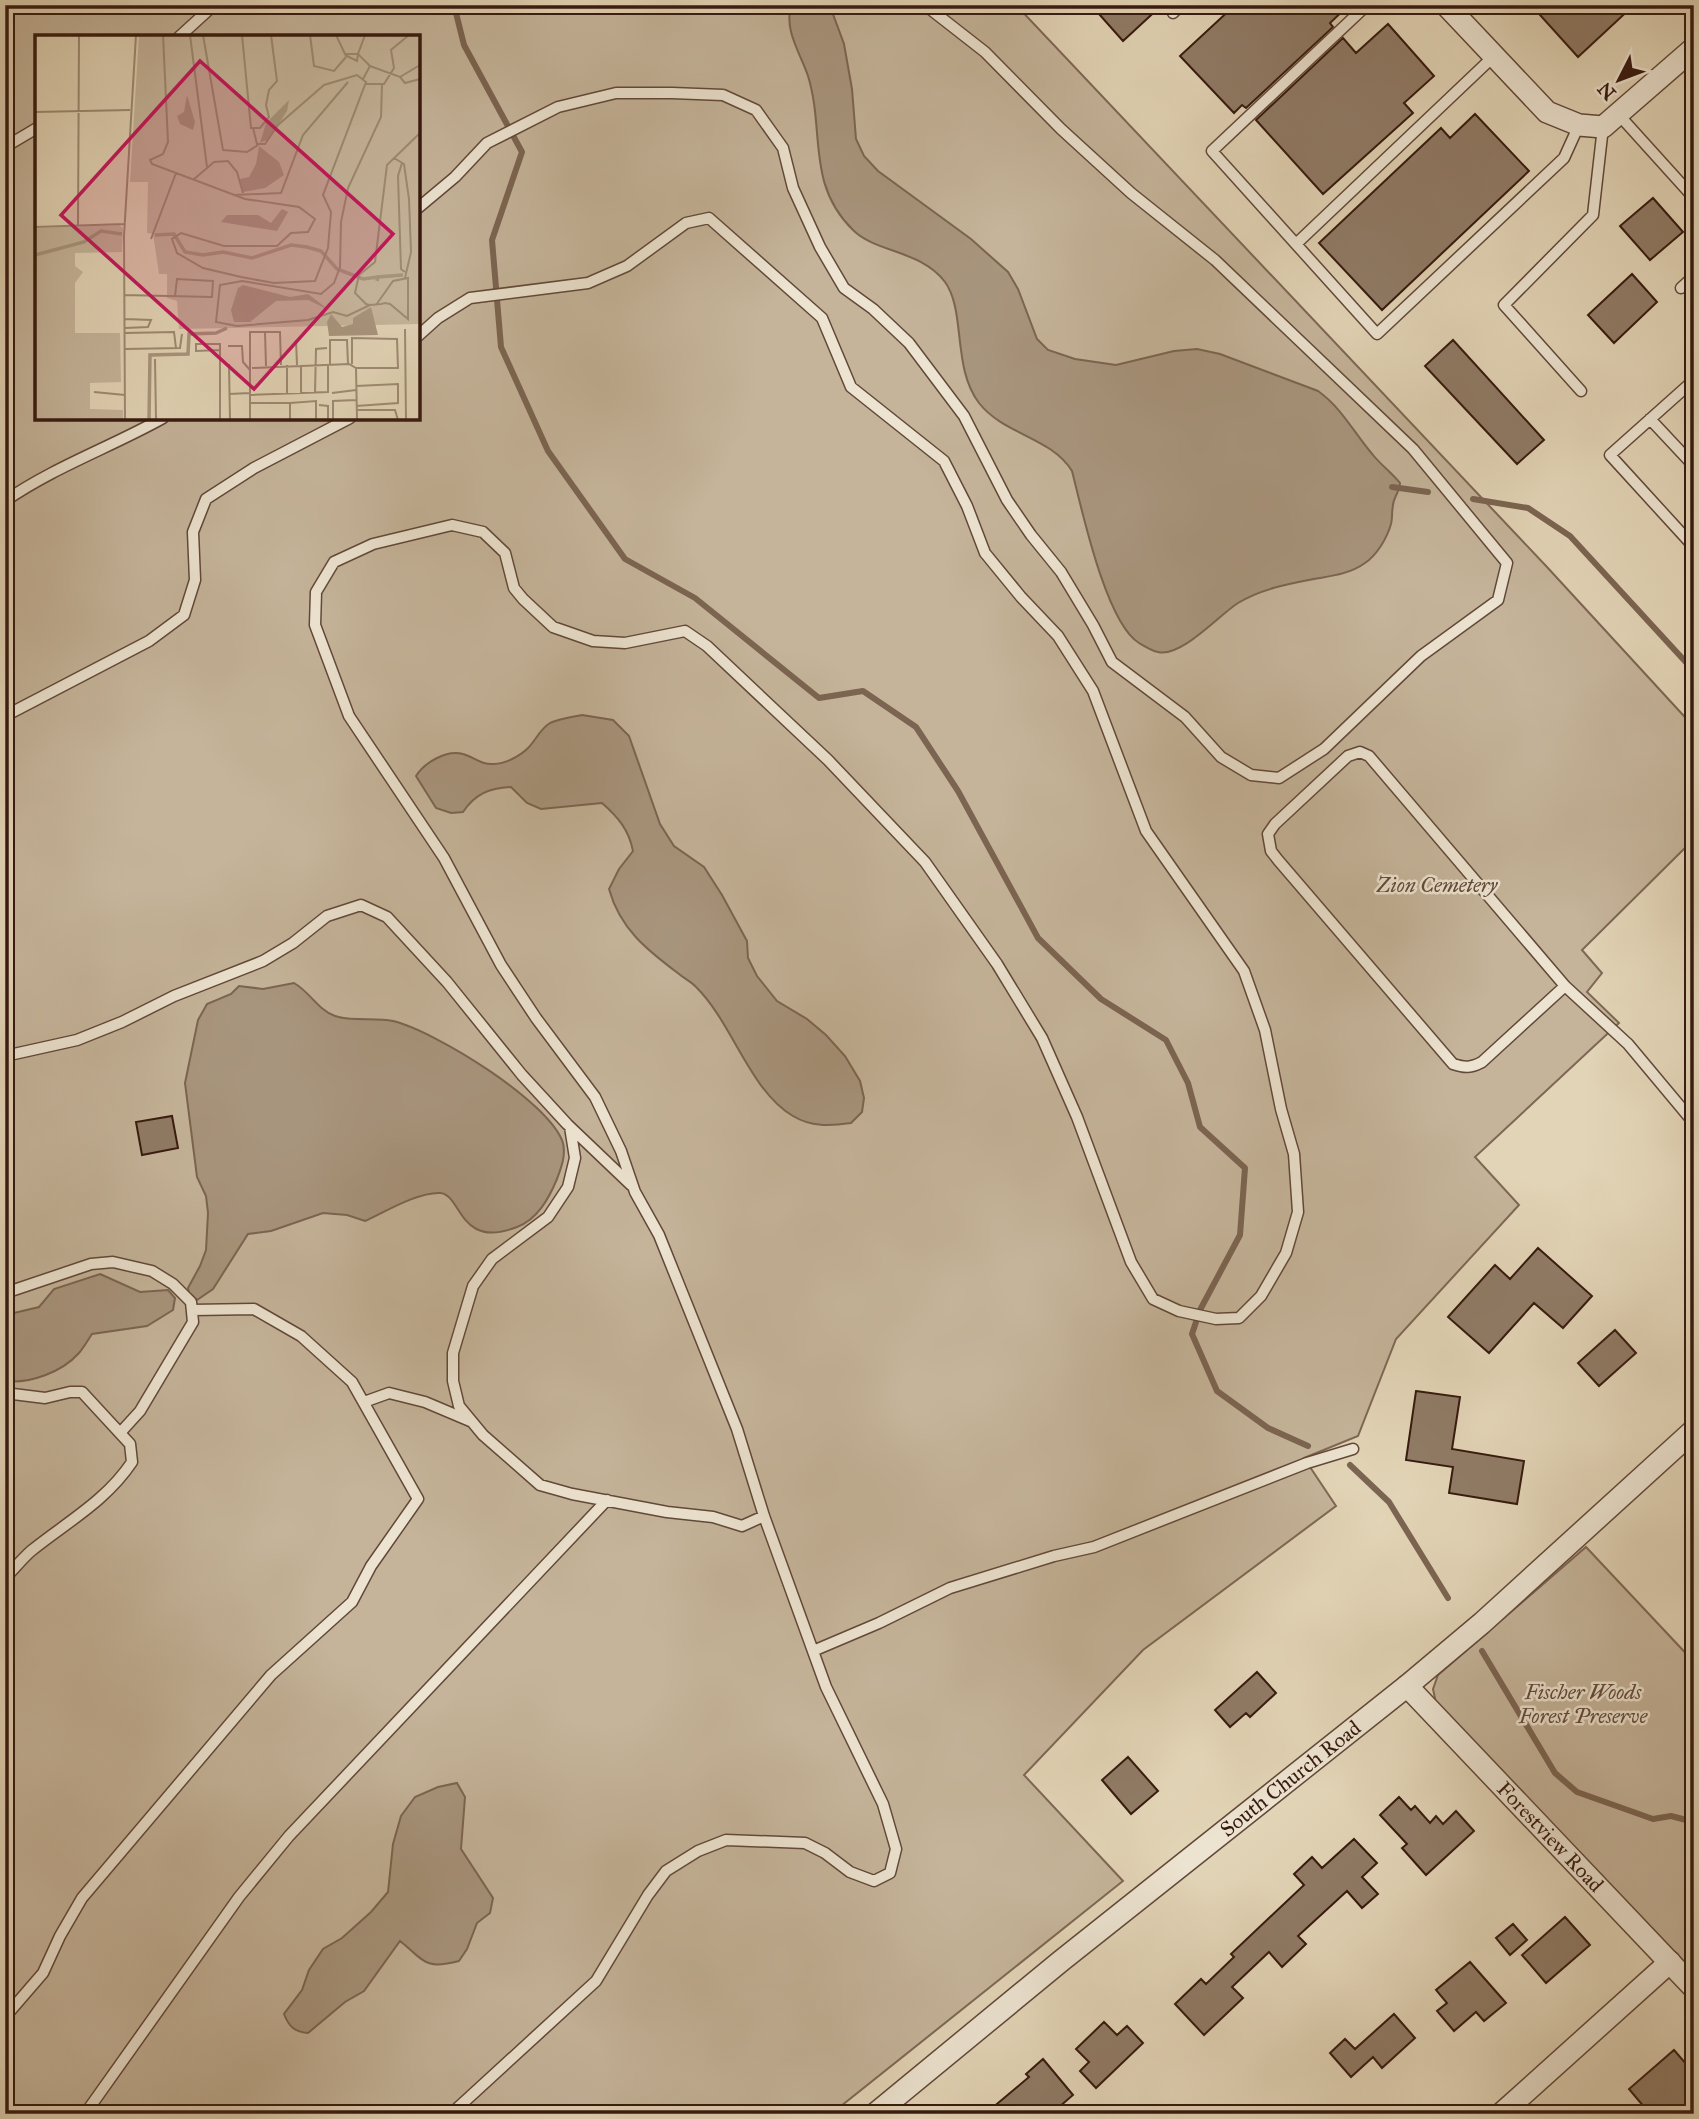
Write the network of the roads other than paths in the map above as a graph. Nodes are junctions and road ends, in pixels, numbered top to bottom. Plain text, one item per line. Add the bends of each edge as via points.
1 (214, 5) edge
2 (921, 5) edge
3 (1367, 5) edge
4 (1446, 5) edge
5 (181, 35) edge
6 (1694, 48) edge
7 (1494, 56) junction
8 (1611, 121) junction
9 (1579, 125) junction
10 (35, 129) edge
11 (5, 147) edge
12 (1694, 198) edge
13 (420, 206) edge
14 (1296, 244) junction
15 (1694, 276) edge
16 (1681, 288) dead end
17 (420, 334) edge
18 (1694, 380) edge
19 (1581, 391) dead end
20 (1650, 419) junction
21 (159, 420) edge
22 (345, 420) edge
23 (1694, 466) edge
24 (5, 501) edge
25 (1694, 547) edge
26 (5, 716) edge
27 (1565, 986) junction
28 (5, 1056) edge
29 (1694, 1123) edge
30 (570, 1127) junction
31 (633, 1186) junction
32 (5, 1293) edge
33 (192, 1310) junction
34 (5, 1393) edge
35 (364, 1402) junction
36 (472, 1422) junction
37 (1694, 1430) edge
38 (120, 1433) junction
39 (1353, 1449) dead end
40 (607, 1500) junction
41 (764, 1516) junction
42 (5, 1578) edge
43 (813, 1651) junction
44 (1407, 1686) junction
45 (1670, 1962) junction
46 (1694, 1988) edge
47 (5, 2017) edge
48 (85, 2114) edge
49 (452, 2114) edge
50 (875, 2114) edge
51 (1501, 2114) edge

1 - 5 lane
2 - 13 lane via 985,52 1061,130 1214,260 1413,449 1507,563 1499,600 1421,656 1324,749 1279,778 1251,775 1221,757 1185,718 1112,663 1061,572 1007,500 964,416 909,343 844,288 793,188 783,148 757,110 723,96 616,93 558,107 487,143
3 - 14 lane via 1212,151
4 - 7 street
6 - 8 street
7 - 9 street via 1547,112
7 - 14 lane
8 - 9 street
8 - 12 lane
8 - 19 lane via 1593,215 1504,305
9 - 14 lane via 1564,158 1377,334
10 - 11 lane
15 - 16 lane
17 - 31 lane via 470,298 588,283 627,266 686,223 709,218 822,318 851,387 944,461 985,553 1058,636 1093,691 1146,831 1244,971 1265,1030 1294,1154 1298,1212 1286,1253 1261,1296 1239,1318 1184,1312 1153,1298 1131,1262 1047,1050 997,964 925,862 828,760 685,631 625,643 593,641 553,627 514,587 505,554 483,532 452,525 373,544 334,562 316,592 315,625 349,716 444,858 501,965 595,1097
18 - 20 lane
20 - 23 lane
20 - 25 lane via 1610,455
21 - 24 lane
22 - 26 lane via 206,499 193,532 195,580 184,615 149,641
27 - 27 lane via 1369,756 1360,752 1349,756 1268,834 1278,860 1453,1064 1473,1067 1482,1062
27 - 29 lane via 1628,1044
28 - 30 lane via 77,1040 122,1022 263,961 327,916 361,905 387,917
30 - 31 lane
30 - 36 lane via 575,1158 568,1187 548,1217 492,1259 473,1286 461,1321 453,1353 453,1381 459,1406
31 - 41 lane via 705,1344
32 - 33 lane via 90,1264 113,1262 152,1270 173,1284 191,1302
33 - 35 lane via 254,1309 301,1336 352,1382
33 - 38 lane via 193,1322 140,1411
34 - 38 lane via 45,1398 82,1392
35 - 36 lane via 389,1393
35 - 47 lane via 418,1499 352,1602 271,1675 82,1898 43,1973
36 - 40 lane via 540,1485
37 - 44 street, South Church Road
38 - 42 lane via 130,1444 132,1462 119,1483 30,1552
39 - 43 lane via 1094,1548 950,1588
40 - 41 lane via 742,1526
40 - 48 lane via 289,1836 239,1897
41 - 43 lane
43 - 49 lane via 883,1804 896,1849 890,1873 874,1881 850,1872 805,1843 726,1840 698,1851 666,1871 596,1981
44 - 45 street, Forestview Road
44 - 50 street, South Church Road
45 - 46 street, Forestview Road
45 - 51 street

